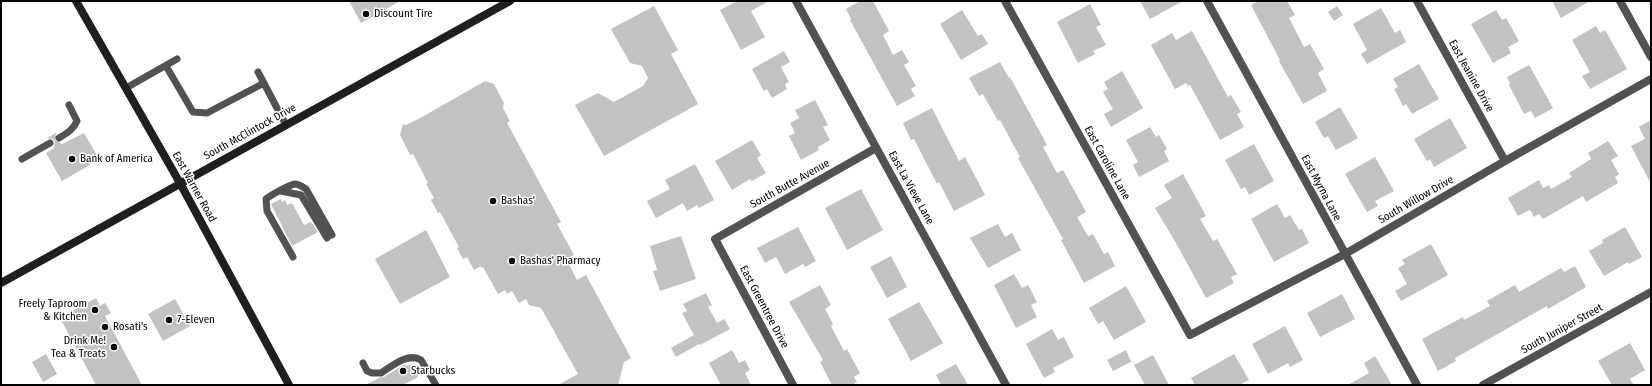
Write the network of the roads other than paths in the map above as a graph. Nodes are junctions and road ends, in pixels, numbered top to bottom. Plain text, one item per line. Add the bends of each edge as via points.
1 (76, 1) edge
2 (510, 1) edge
3 (796, 1) edge
4 (1006, 1) edge
5 (1207, 1) edge
6 (1417, 1) edge
7 (1620, 1) edge
8 (1651, 57) edge
9 (177, 59) dead end
10 (166, 66) junction
11 (258, 72) dead end
12 (1651, 80) edge
13 (264, 83) junction
14 (126, 88) junction
15 (69, 105) dead end
16 (286, 124) junction
17 (59, 138) dead end
18 (50, 143) dead end
19 (876, 148) junction
20 (22, 159) dead end
21 (1504, 161) junction
22 (180, 183) junction
23 (330, 237) dead end
24 (715, 239) joint
25 (1345, 254) junction
26 (293, 257) dead end
27 (1, 283) edge
28 (1651, 292) edge
29 (1190, 335) joint
30 (363, 363) dead end
31 (289, 385) edge
32 (436, 385) edge
33 (793, 385) edge
34 (1006, 385) edge
35 (1417, 385) edge
36 (1483, 385) edge

1 - 14 main road, East Warner Road
2 - 16 main road, South McClintock Drive
3 - 19 street, East La Vieve Lane
4 - 29 street, East Caroline Lane
5 - 25 street, East Myrna Lane
6 - 21 street, East Jeanine Drive
7 - 8 street
9 - 10 lane
10 - 13 lane via 193,112 207,113
10 - 14 lane
11 - 13 lane
12 - 21 street, South Willow Drive
13 - 16 lane
14 - 22 main road, East Warner Road
15 - 17 lane via 76,121 74,127
16 - 22 main road, South McClintock Drive
18 - 20 lane
19 - 24 street, South Butte Avenue
19 - 34 street, East La Vieve Lane
21 - 25 street, South Willow Drive
22 - 27 main road, South McClintock Drive
22 - 31 main road, East Warner Road
23 - 26 lane via 302,186 294,184 281,190 266,199 267,211
24 - 33 street, East Greentree Drive
25 - 29 street, South Willow Drive
25 - 35 street, East Myrna Lane
28 - 36 street, South Juniper Street
30 - 32 lane via 367,371 377,374 406,358 418,358

